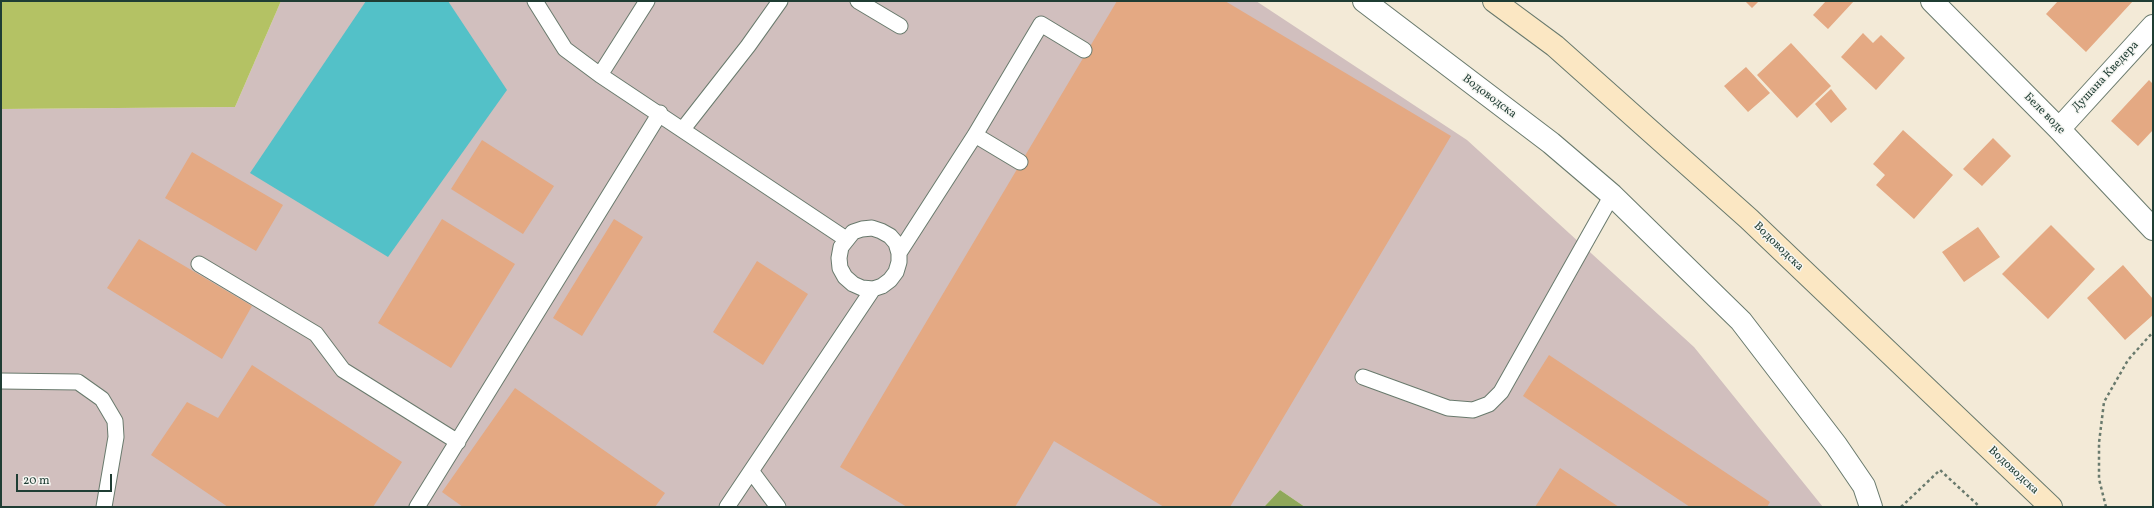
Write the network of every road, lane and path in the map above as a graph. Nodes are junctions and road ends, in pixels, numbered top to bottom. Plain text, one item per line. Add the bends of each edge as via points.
1 (535, 1) edge
2 (647, 1) edge
3 (780, 1) edge
4 (858, 1) edge
5 (1364, 1) edge
6 (1494, 1) edge
7 (1932, 1) edge
8 (900, 26) dead end
9 (2153, 26) edge
10 (1084, 50) dead end
11 (600, 75) junction
12 (660, 113) junction
13 (683, 129) junction
14 (2059, 129) junction
15 (975, 135) junction
16 (1020, 162) dead end
17 (1612, 195) junction
18 (2153, 230) edge
19 (846, 239) junction
20 (899, 253) junction
21 (199, 264) dead end
22 (873, 289) junction
23 (2153, 332) edge
24 (1364, 378) dead end
25 (1, 381) edge
26 (458, 442) junction
27 (752, 472) junction
28 (104, 507) edge
29 (417, 507) edge
30 (727, 507) edge
31 (778, 507) edge
32 (1871, 507) edge
33 (1901, 507) edge
34 (1980, 507) edge
35 (2051, 507) edge
36 (2106, 507) edge

1 - 11 lane via 565,49
2 - 11 lane
3 - 13 lane
4 - 8 lane
5 - 17 street, Водоводска via 1551,143
6 - 35 main road, Водоводска via 1555,46 1749,219
7 - 14 street, Беле воде
9 - 14 street, Душана Кведера
10 - 15 lane via 1040,24
11 - 12 lane
12 - 13 lane
12 - 26 lane
13 - 19 lane
14 - 18 street, Беле воде
15 - 16 lane
15 - 20 lane
17 - 24 lane via 1501,392 1490,404 1473,410 1448,408
17 - 32 street, Водоводска via 1741,320 1836,445 1864,486
19 - 20 lane via 853,232 872,228 890,236
19 - 22 lane via 841,247 840,268 853,284
20 - 22 lane via 896,272 882,286
21 - 26 lane via 316,334 343,370
22 - 27 lane
23 - 36 path via 2128,360 2104,402 2099,443 2099,479
25 - 28 lane via 78,382 102,398 115,421 116,437
26 - 29 lane
27 - 30 lane
27 - 31 lane
33 - 34 path via 1940,470

